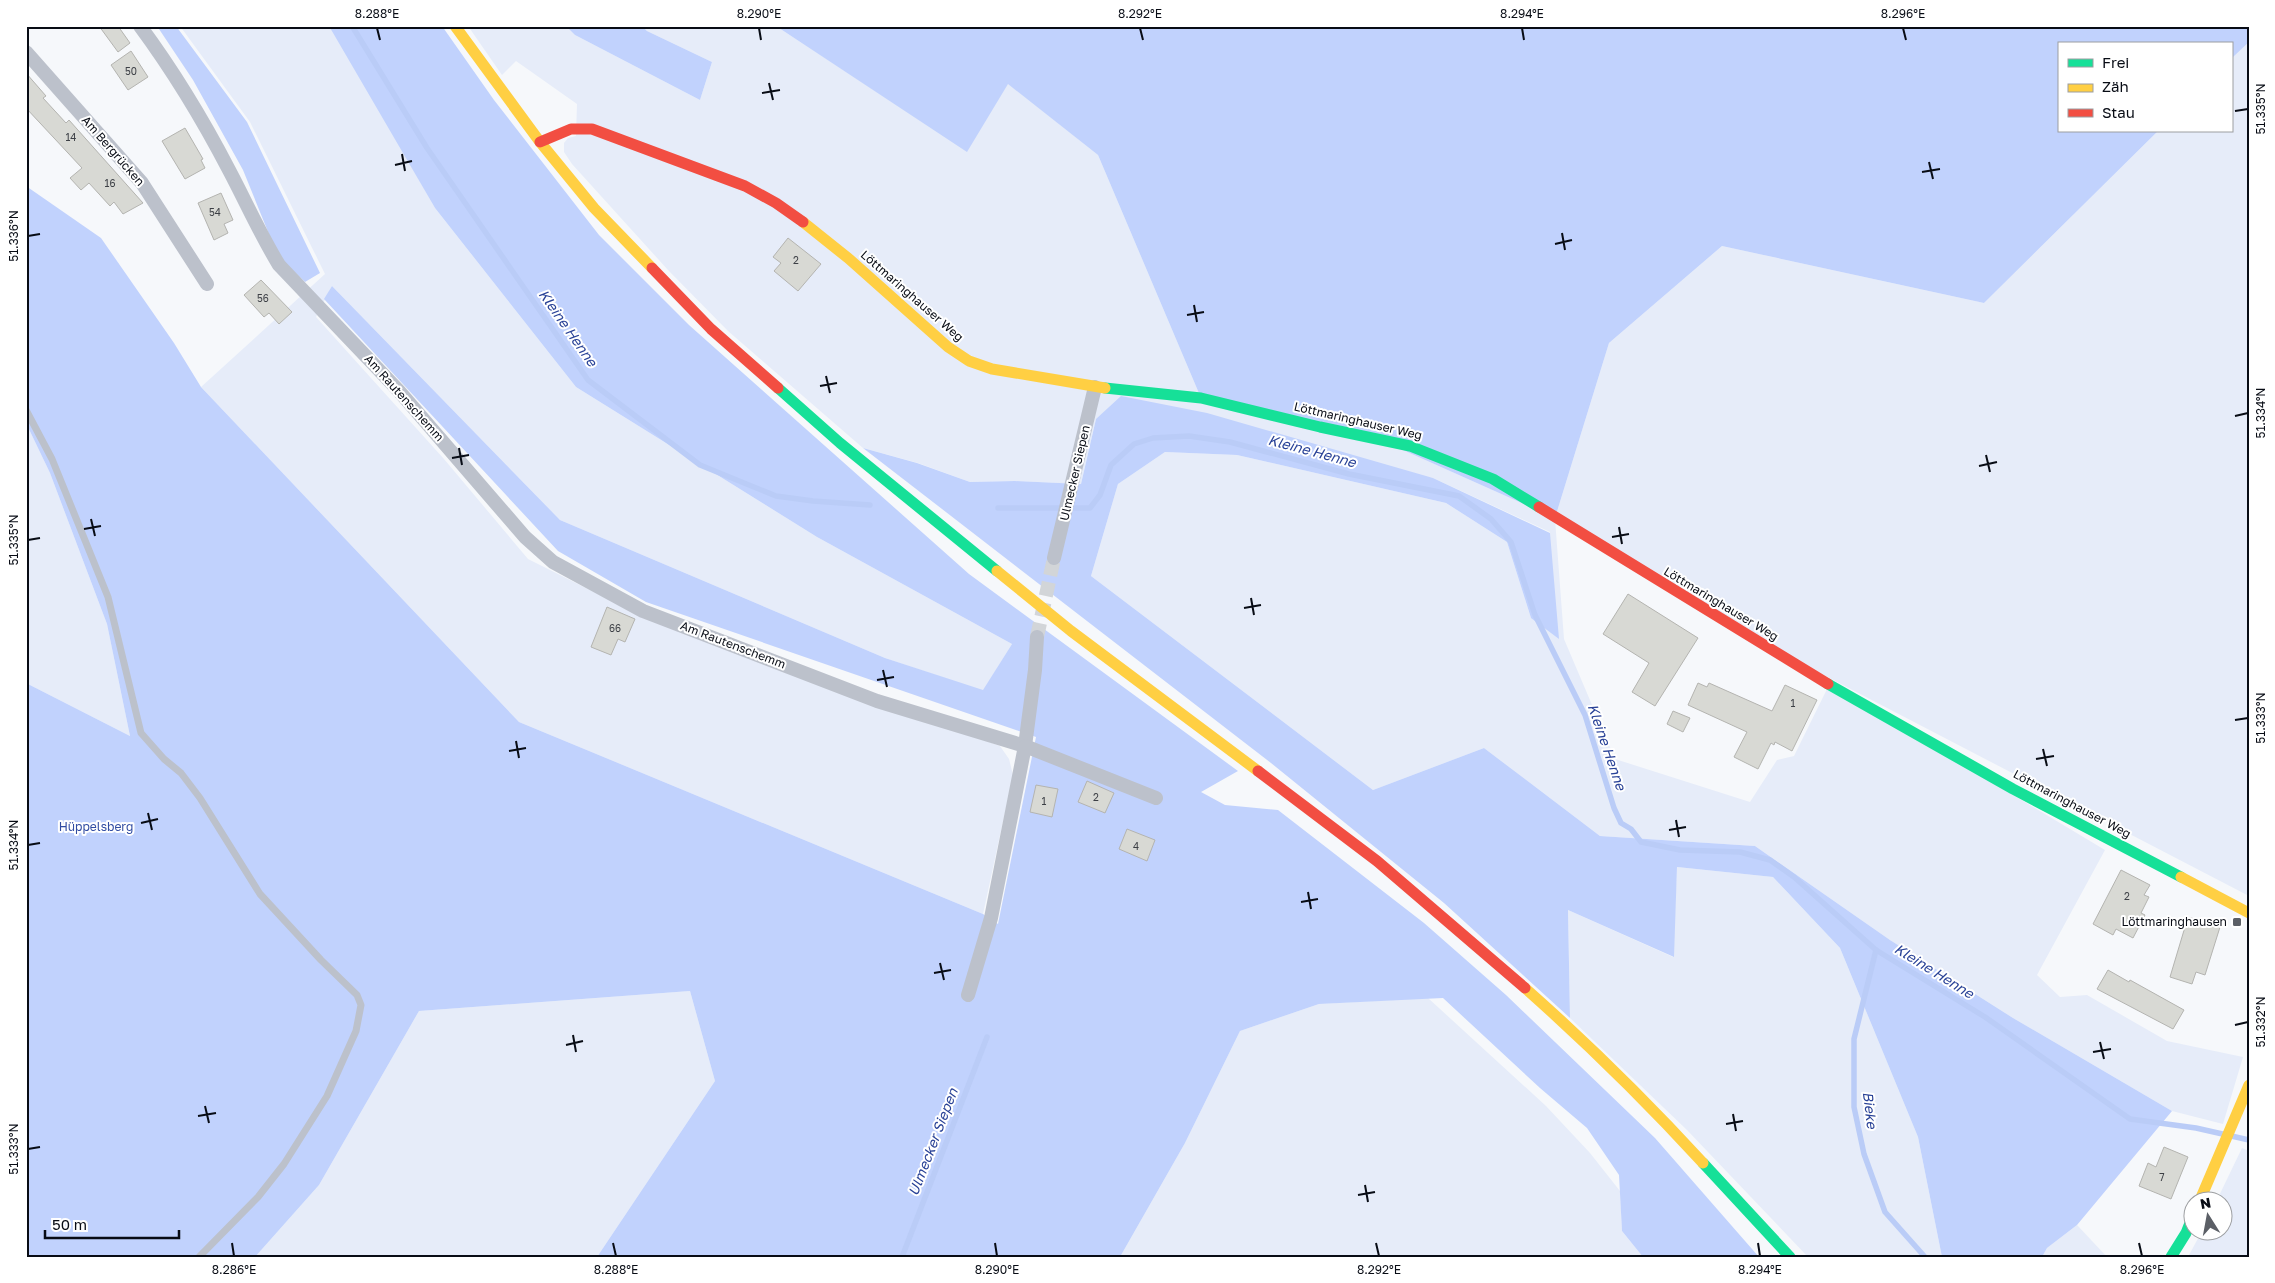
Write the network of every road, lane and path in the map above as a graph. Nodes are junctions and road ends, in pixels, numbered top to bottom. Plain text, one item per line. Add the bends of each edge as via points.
1 (140, 26) edge
2 (454, 26) edge
3 (26, 52) edge
4 (540, 142) junction
5 (207, 284) dead end
6 (1095, 387) junction
7 (26, 410) edge
8 (1054, 558) tunnel mouth
9 (1037, 638) tunnel mouth
10 (1025, 746) junction
11 (1156, 798) dead end
12 (2249, 913) edge
13 (968, 995) dead end
14 (2249, 1085) edge
15 (2204, 1190) edge
16 (2182, 1239) edge
17 (199, 1257) edge
18 (1790, 1257) edge
19 (2171, 1257) edge

1 - 10 street, Am Rautenschemm via 182,86 279,265 399,391 525,537 553,562 642,611 878,701
2 - 4 street
3 - 5 street, Am Bergrücken via 142,183
4 - 6 street, Löttmaringhauser Weg via 570,130 592,129 745,186 792,213 948,347 969,360 992,369
4 - 18 street via 594,208 711,329 840,443 1071,631 1377,861 1474,944 1570,1028 1645,1102
6 - 8 street, Ulmecker Siepen
6 - 12 street, Löttmaringhauser Weg via 1201,398 1376,438 1419,449 1493,479 1829,685 2013,789
7 - 17 lane via 52,459 105,588 141,733 181,773 200,798 260,894 357,995 361,1006 356,1031 327,1096 284,1164 258,1197
9 - 10 street
10 - 11 street
10 - 13 street via 991,918
14 - 15 street
16 - 19 street

